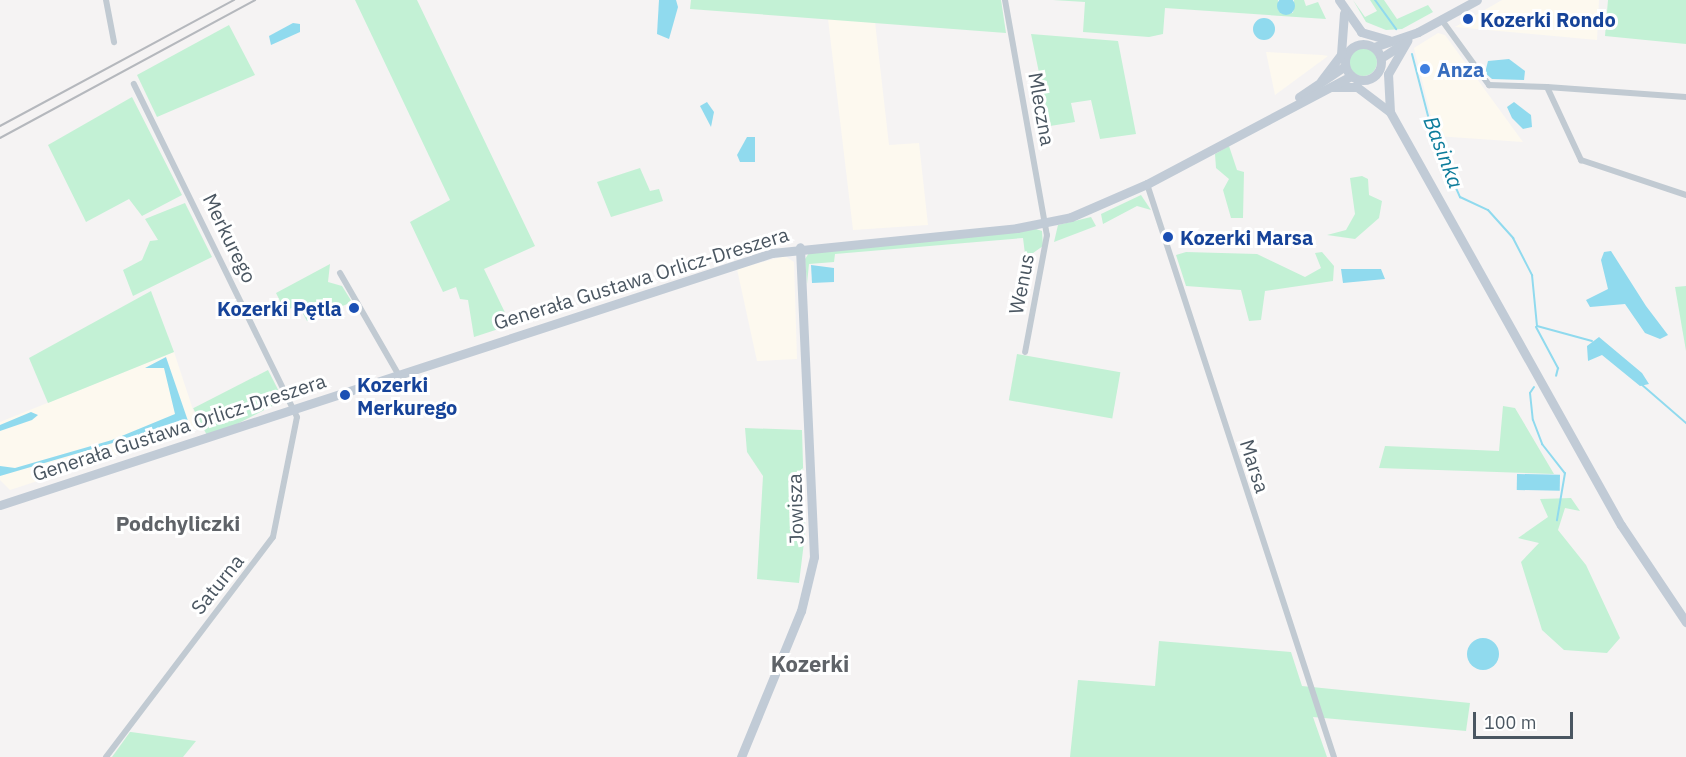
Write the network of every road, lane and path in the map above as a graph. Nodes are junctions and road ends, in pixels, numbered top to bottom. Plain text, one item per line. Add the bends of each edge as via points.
1 (106, 0) edge
2 (1005, 0) edge
3 (1339, 0) edge
4 (1477, 0) edge
5 (1441, 19) junction
6 (1348, 22) junction
7 (1407, 38) junction
8 (114, 42) dead end
9 (1370, 45) junction
10 (1350, 49) junction
11 (1381, 58) junction
12 (1345, 66) junction
13 (1380, 70) junction
14 (1351, 76) junction
15 (1364, 80) junction
16 (134, 84) dead end
17 (1323, 85) junction
18 (1547, 87) junction
19 (1686, 97) edge
20 (1388, 107) junction
21 (1148, 184) junction
22 (1686, 195) edge
23 (1046, 223) junction
24 (800, 247) junction
25 (340, 273) dead end
26 (1025, 352) dead end
27 (398, 374) junction
28 (294, 408) junction
29 (0, 505) edge
30 (1686, 622) edge
31 (106, 757) edge
32 (741, 757) edge
33 (1334, 757) edge

1 - 8 street
2 - 23 street, Mleczna
3 - 6 main road
4 - 5 main road
5 - 7 main road
5 - 18 street via 1490,85
6 - 7 main road via 1376,40
6 - 9 main road
6 - 10 main road
6 - 17 main road via 1341,54
7 - 9 main road
7 - 11 main road
7 - 20 main road via 1390,67
9 - 10 main road
9 - 11 main road
10 - 12 main road
11 - 13 main road
12 - 14 main road
12 - 17 main road, Generała Gustawa Orlicz-Dreszera
13 - 15 main road
13 - 20 main road
14 - 15 main road
14 - 17 main road, Generała Gustawa Orlicz-Dreszera
15 - 20 main road
16 - 28 street, Merkurego
17 - 20 main road via 1357,87
17 - 21 main road, Generała Gustawa Orlicz-Dreszera
18 - 19 street
18 - 22 street via 1581,160
20 - 30 main road via 1630,540
21 - 23 main road, Generała Gustawa Orlicz-Dreszera
21 - 33 street, Marsa
23 - 24 main road, Generała Gustawa Orlicz-Dreszera
23 - 26 street, Wenus
24 - 27 main road, Generała Gustawa Orlicz-Dreszera
24 - 32 main road, Jowisza via 814,557 801,611
25 - 27 street
27 - 28 main road, Generała Gustawa Orlicz-Dreszera
28 - 29 main road, Generała Gustawa Orlicz-Dreszera
28 - 31 street, Saturna via 297,417 273,537

